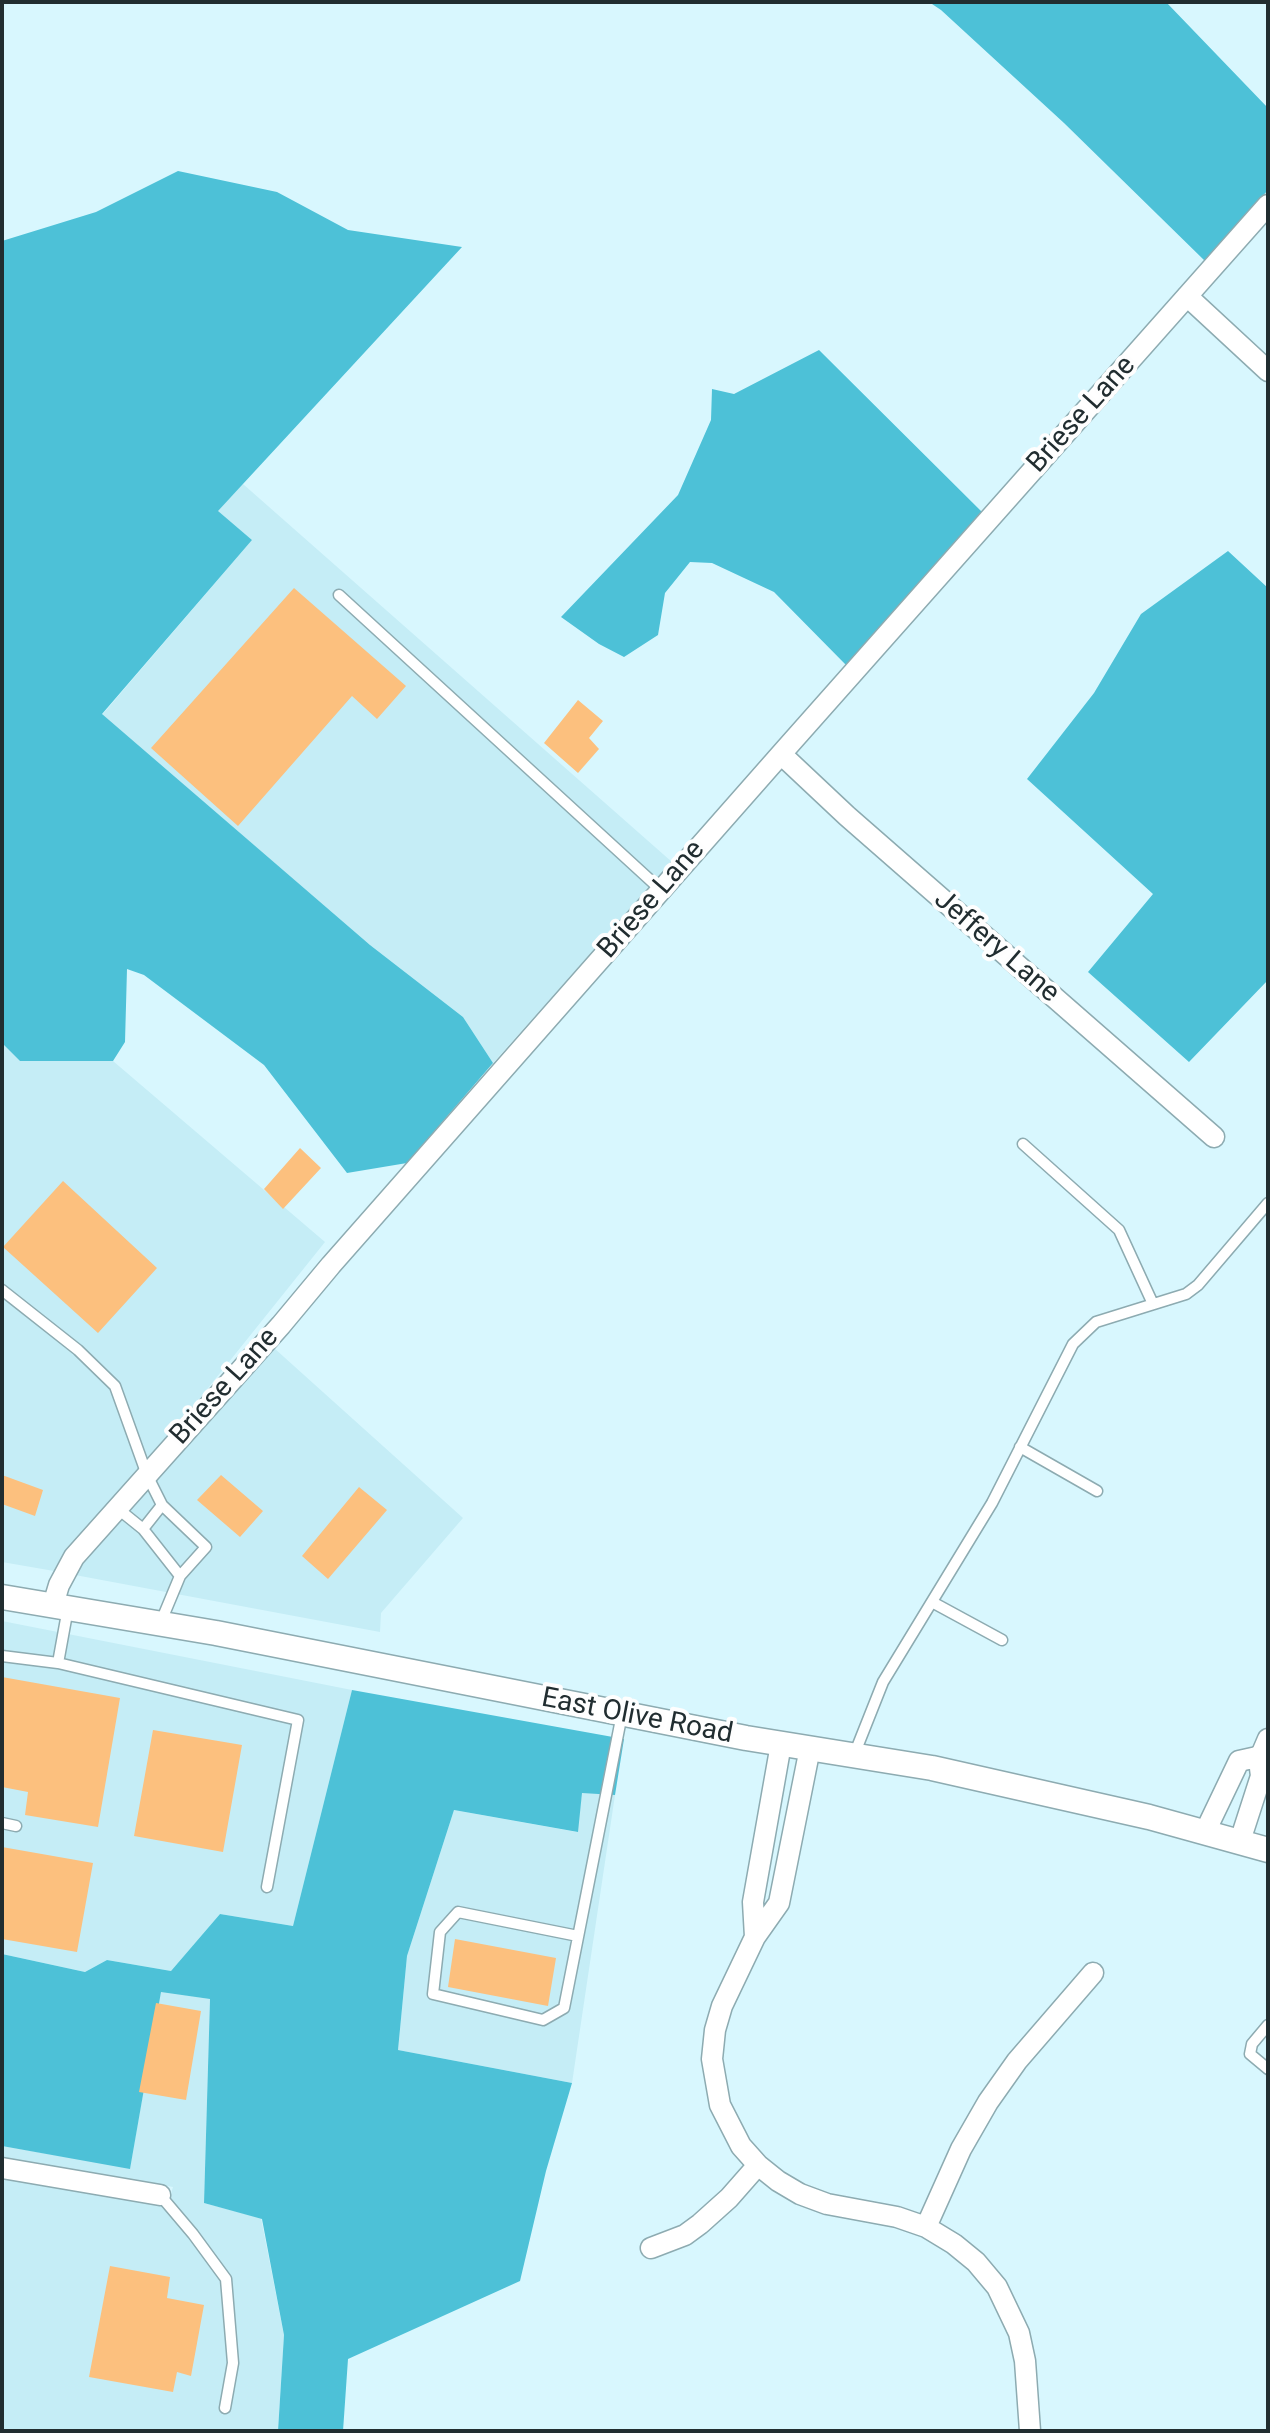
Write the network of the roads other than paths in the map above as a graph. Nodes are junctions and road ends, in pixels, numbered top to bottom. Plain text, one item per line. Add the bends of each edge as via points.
1 (1268, 205) edge
2 (1187, 296) junction
3 (1268, 371) edge
4 (339, 595) dead end
5 (781, 754) junction
6 (661, 890) junction
7 (1214, 1137) dead end
8 (1023, 1144) dead end
9 (1268, 1203) edge
10 (2, 1290) edge
11 (1153, 1304) junction
12 (1020, 1447) junction
13 (147, 1475) junction
14 (1097, 1491) dead end
15 (162, 1505) junction
16 (117, 1508) junction
17 (143, 1529) junction
18 (180, 1576) junction
19 (2, 1597) edge
20 (932, 1602) junction
21 (60, 1607) junction
22 (160, 1624) junction
23 (1002, 1640) dead end
24 (2, 1656) edge
25 (58, 1663) junction
26 (622, 1714) junction
27 (781, 1744) junction
28 (1264, 1746) edge
29 (810, 1748) junction
30 (854, 1755) junction
31 (2, 1823) edge
32 (16, 1826) dead end
33 (1205, 1832) junction
34 (1240, 1841) junction
35 (1268, 1850) edge
36 (267, 1887) dead end
37 (578, 1936) junction
38 (755, 1937) junction
39 (1093, 1973) dead end
40 (1268, 2025) edge
41 (1268, 2069) edge
42 (758, 2165) junction
43 (2, 2168) edge
44 (160, 2195) joint
45 (926, 2227) junction
46 (651, 2248) dead end
47 (225, 2408) dead end
48 (1030, 2431) edge

1 - 2 street, Briese Lane
2 - 3 street
2 - 5 street, Briese Lane
4 - 6 lane
5 - 6 street, Briese Lane
5 - 7 street, Jeffery Lane
6 - 13 street, Briese Lane
8 - 11 lane via 1119,1230
9 - 11 lane via 1198,1285
10 - 13 lane via 115,1386
11 - 12 lane via 1096,1322 1084,1332
12 - 14 lane
12 - 20 lane
13 - 15 lane
13 - 16 street, Briese Lane
15 - 17 lane
15 - 18 lane via 184,1534 206,1547
16 - 17 lane
16 - 21 street, Briese Lane via 69,1564 59,1585
17 - 18 lane
18 - 22 lane
19 - 21 street, East Olive Road
20 - 23 lane
20 - 30 lane via 883,1682
21 - 22 street, East Olive Road
21 - 25 lane
22 - 26 street, East Olive Road
24 - 25 lane
25 - 36 lane via 298,1720
26 - 27 street, East Olive Road
26 - 37 lane
27 - 29 street, East Olive Road
27 - 38 street via 753,1902
28 - 33 street via 1257,1757 1239,1761
28 - 34 street via 1261,1776
29 - 30 street, East Olive Road
29 - 38 street via 779,1903
30 - 33 street, East Olive Road via 932,1768
31 - 32 lane
33 - 34 street, East Olive Road
34 - 35 street, East Olive Road
37 - 37 lane via 564,2008 543,2020 433,1994 440,1932 458,1912
38 - 42 street via 722,2006 712,2059 728,2125
39 - 45 street via 988,2102
40 - 41 lane via 1250,2054
42 - 45 street via 800,2194 827,2204
42 - 46 street via 700,2224
43 - 44 street
44 - 47 lane via 226,2279 233,2363
45 - 48 street via 976,2262 1010,2310 1025,2361

